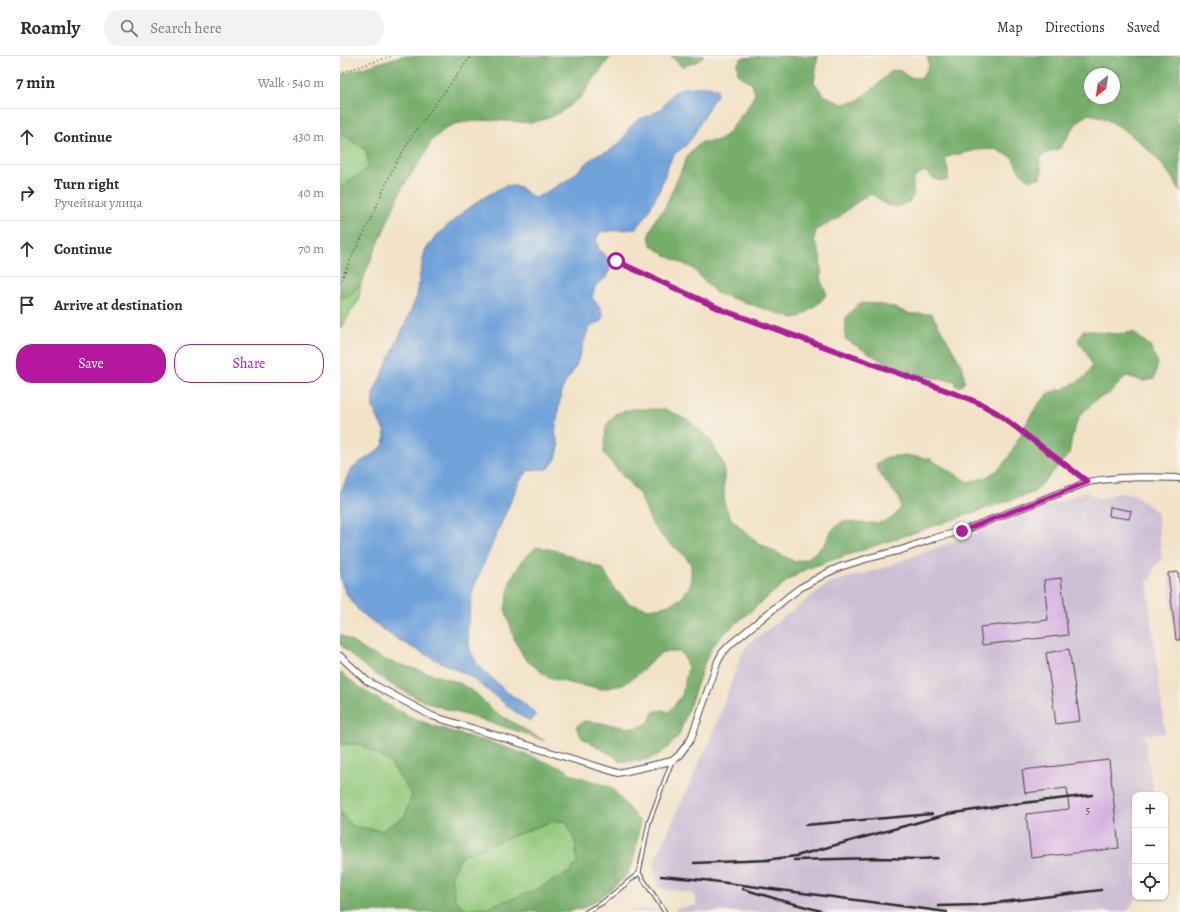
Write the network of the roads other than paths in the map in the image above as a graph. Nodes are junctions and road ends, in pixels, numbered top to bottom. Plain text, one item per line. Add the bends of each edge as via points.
1 (616, 261) dead end
2 (1180, 478) edge
3 (1088, 482) junction
4 (340, 656) edge
5 (672, 761) junction
6 (639, 873) junction
7 (586, 912) edge
8 (665, 912) edge

1 - 3 lane via 722,310 979,403 997,413
2 - 3 street via 1128,476
3 - 5 street via 962,531 840,567 800,588 723,652 691,739
4 - 5 street via 367,680 432,716 618,773
5 - 6 lane via 649,822
6 - 7 lane via 602,903
6 - 8 lane

